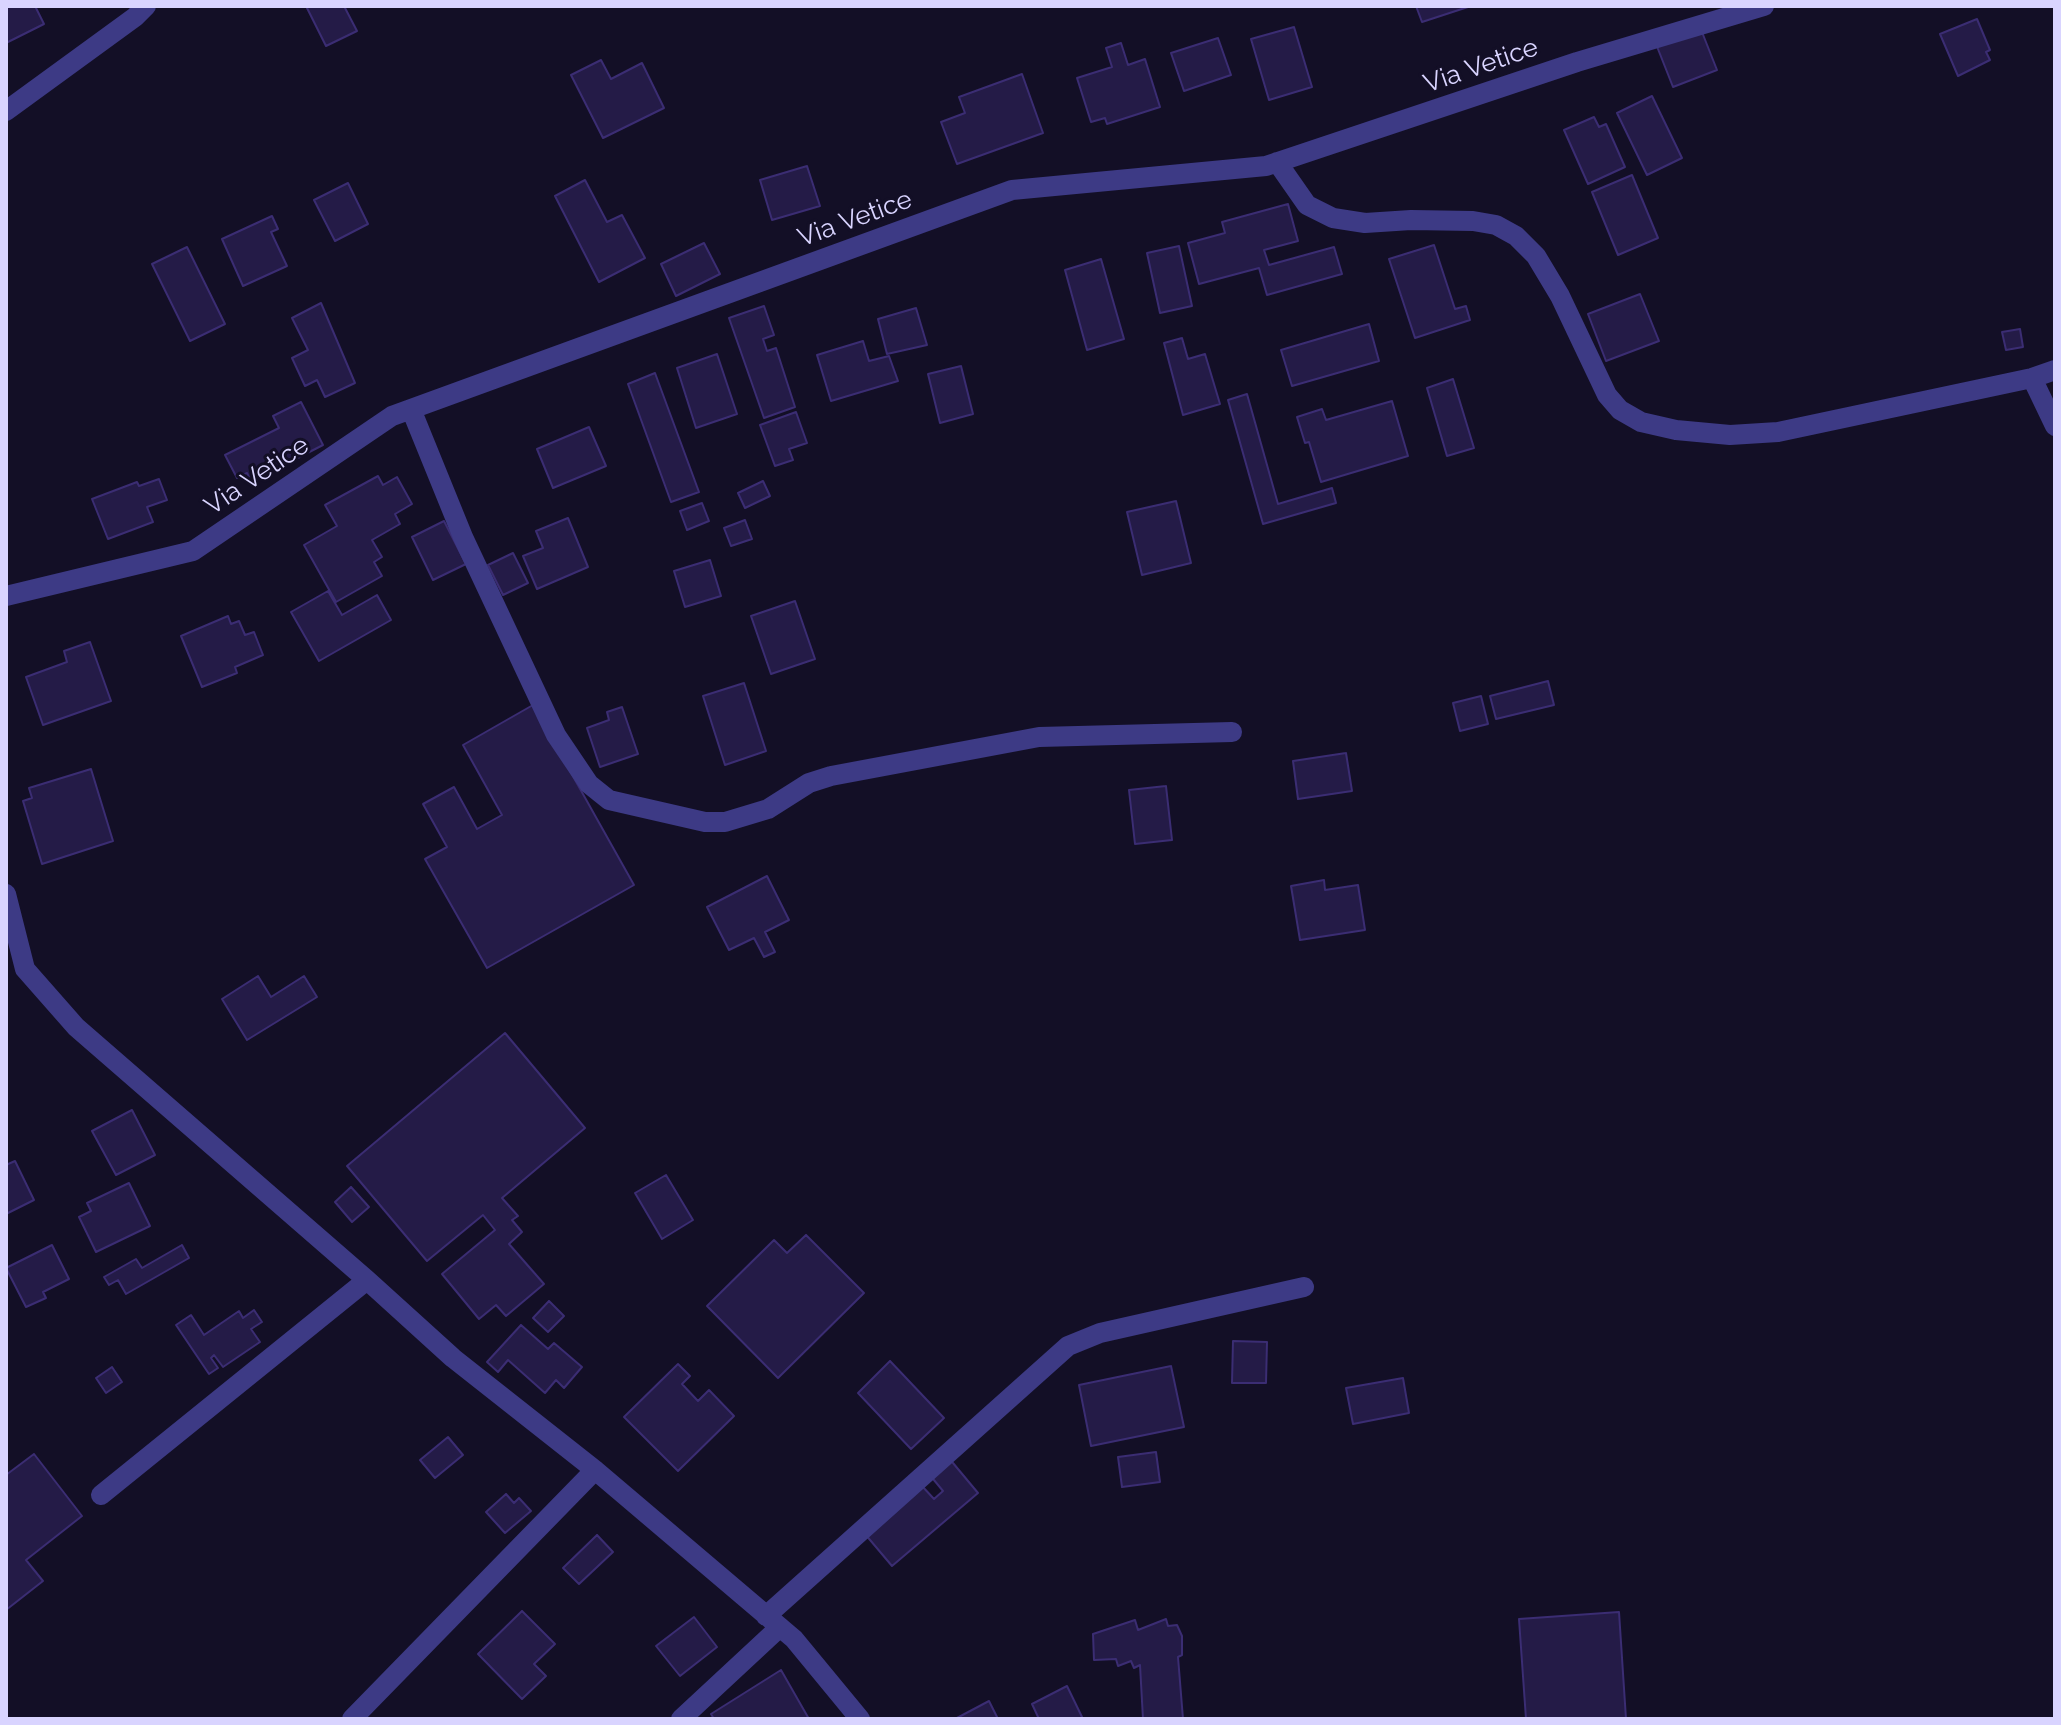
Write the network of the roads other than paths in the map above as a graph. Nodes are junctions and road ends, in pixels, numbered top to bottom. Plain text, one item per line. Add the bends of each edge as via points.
1 (146, 6) edge
2 (1764, 6) edge
3 (6, 111) edge
4 (1277, 162) junction
5 (2055, 370) edge
6 (2032, 378) junction
7 (411, 409) junction
8 (2055, 426) edge
9 (6, 596) edge
10 (1232, 732) dead end
11 (6, 894) edge
12 (367, 1280) junction
13 (1304, 1287) dead end
14 (595, 1470) junction
15 (101, 1495) dead end
16 (773, 1621) junction
17 (352, 1719) edge
18 (681, 1719) edge
19 (860, 1719) edge

1 - 3 street
2 - 4 street, Via Vetice
4 - 6 street via 1307,205 1333,218 1365,223 1473,221 1516,236 1536,256 1560,296 1607,395 1641,422 1730,435 1778,432
4 - 7 street, Via Vetice via 1012,190
5 - 6 street
6 - 8 street
7 - 9 street, Via Vetice via 392,416 193,551
7 - 10 street via 463,537 556,735 589,784 609,800 725,822 768,809 809,783 831,776 1039,737
11 - 12 street via 25,969 76,1027
12 - 14 street via 453,1358
12 - 15 street
13 - 16 street via 1100,1333 1068,1346
14 - 16 street
14 - 17 street
16 - 18 street
16 - 19 street

